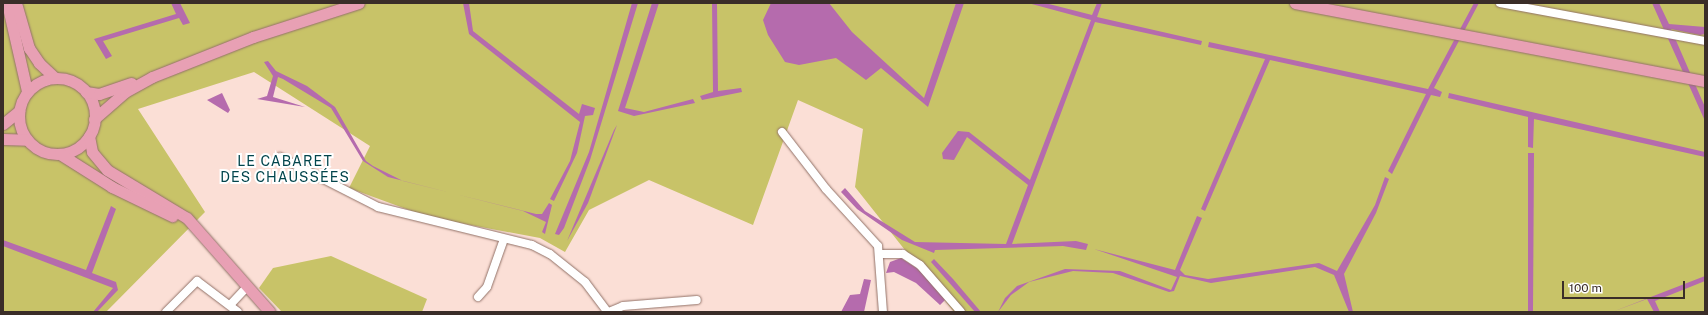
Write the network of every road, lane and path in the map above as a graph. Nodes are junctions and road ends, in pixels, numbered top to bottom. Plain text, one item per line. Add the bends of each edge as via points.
1 (7, 3) edge
2 (16, 3) edge
3 (359, 3) edge
4 (1295, 3) edge
5 (1500, 3) edge
6 (1705, 41) edge
7 (152, 77) junction
8 (55, 78) junction
9 (1705, 81) edge
10 (28, 92) junction
11 (86, 92) junction
12 (19, 111) junction
13 (94, 119) junction
14 (3, 124) edge
15 (782, 132) dead end
16 (89, 136) junction
17 (3, 139) edge
18 (27, 140) junction
19 (60, 154) junction
20 (280, 157) dead end
21 (156, 204) junction
22 (504, 239) junction
23 (880, 254) junction
24 (247, 287) junction
25 (478, 297) dead end
26 (697, 300) dead end
27 (231, 304) junction
28 (166, 312) edge
29 (238, 312) edge
30 (270, 312) edge
31 (608, 312) edge
32 (883, 312) edge
33 (961, 312) edge

1 - 10 main road
2 - 8 main road via 30,48 39,63
3 - 7 main road via 253,37
4 - 9 main road
5 - 6 street
7 - 11 main road via 106,92
7 - 13 main road via 125,92
8 - 10 main road via 40,82
8 - 11 main road via 72,81
10 - 12 main road
11 - 13 main road
12 - 14 main road
12 - 18 main road
13 - 16 main road
15 - 23 street via 826,189 878,246
16 - 19 main road via 76,148
16 - 21 main road via 92,152 107,170
17 - 18 main road
18 - 19 main road via 42,151
19 - 21 main road via 112,187
20 - 22 street via 378,207
21 - 24 main road via 192,224 210,240
22 - 25 street via 486,287
22 - 31 street via 532,245 566,264
23 - 32 street
23 - 33 street via 903,254 920,265
24 - 27 street
24 - 30 main road
26 - 31 street via 623,306
27 - 28 street via 197,281
27 - 29 street

